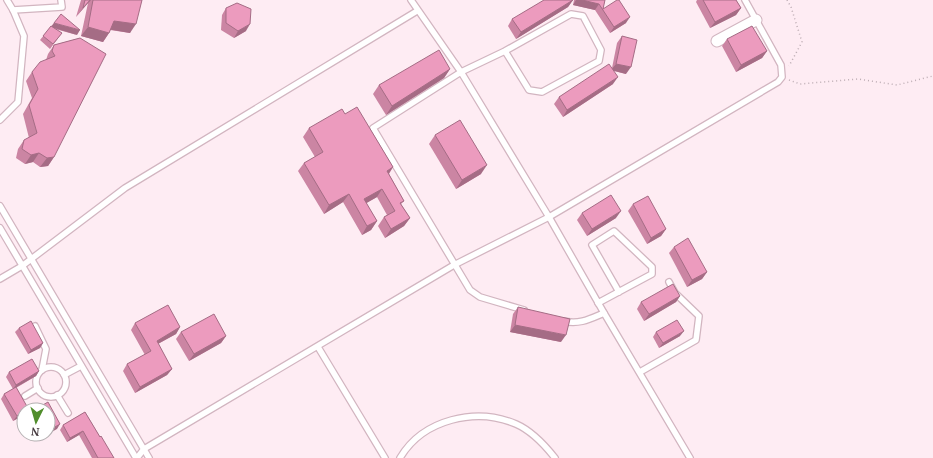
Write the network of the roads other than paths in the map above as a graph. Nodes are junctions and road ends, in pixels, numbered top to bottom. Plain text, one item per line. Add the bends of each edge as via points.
1 (7, 0) edge
2 (61, 0) edge
3 (410, 0) edge
4 (745, 0) edge
5 (13, 10) junction
6 (417, 11) junction
7 (756, 20) junction
8 (717, 41) dead end
9 (505, 51) junction
10 (461, 72) junction
11 (0, 120) edge
12 (0, 206) edge
13 (549, 217) junction
14 (0, 228) edge
15 (31, 259) junction
16 (454, 265) junction
17 (22, 266) junction
18 (0, 279) edge
19 (669, 282) dead end
20 (619, 292) junction
21 (598, 303) junction
22 (533, 312) edge
23 (604, 314) junction
24 (555, 318) edge
25 (34, 326) edge
26 (318, 347) junction
27 (81, 366) junction
28 (42, 370) junction
29 (640, 372) junction
30 (64, 375) junction
31 (38, 388) junction
32 (57, 395) junction
33 (25, 396) dead end
34 (68, 413) dead end
35 (144, 449) junction
36 (137, 458) edge
37 (149, 458) edge
38 (385, 458) edge
39 (400, 458) edge
40 (554, 458) edge
41 (690, 458) edge

1 - 5 lane
2 - 5 lane via 62,7
3 - 6 lane
4 - 7 lane
5 - 11 lane via 24,36 18,102
6 - 10 lane
6 - 15 lane via 125,188
7 - 8 street
7 - 13 lane via 781,65 782,77 772,86
9 - 9 lane via 571,14 583,16 601,50 599,61 542,92 529,90
9 - 10 lane
10 - 13 lane
10 - 16 lane via 373,128
12 - 15 lane
13 - 16 lane
13 - 21 lane
14 - 17 lane
15 - 17 lane
15 - 35 lane
16 - 22 lane via 470,290 480,297
16 - 26 lane
17 - 18 lane
17 - 27 lane
19 - 29 lane via 675,293 699,316 696,340
20 - 20 lane via 592,245 614,231 652,267 652,274
20 - 21 lane
21 - 23 lane
23 - 24 lane via 582,322 570,323
23 - 29 lane
25 - 28 lane via 46,349
26 - 35 lane
26 - 38 lane
27 - 30 lane
27 - 36 lane
28 - 30 lane via 55,367
28 - 31 lane via 36,378
29 - 41 lane
30 - 32 lane via 65,386
31 - 32 lane via 50,397
31 - 33 lane
32 - 34 lane
35 - 36 lane
35 - 37 lane
39 - 40 lane via 415,440 429,429 446,421 482,416 500,418 533,434

